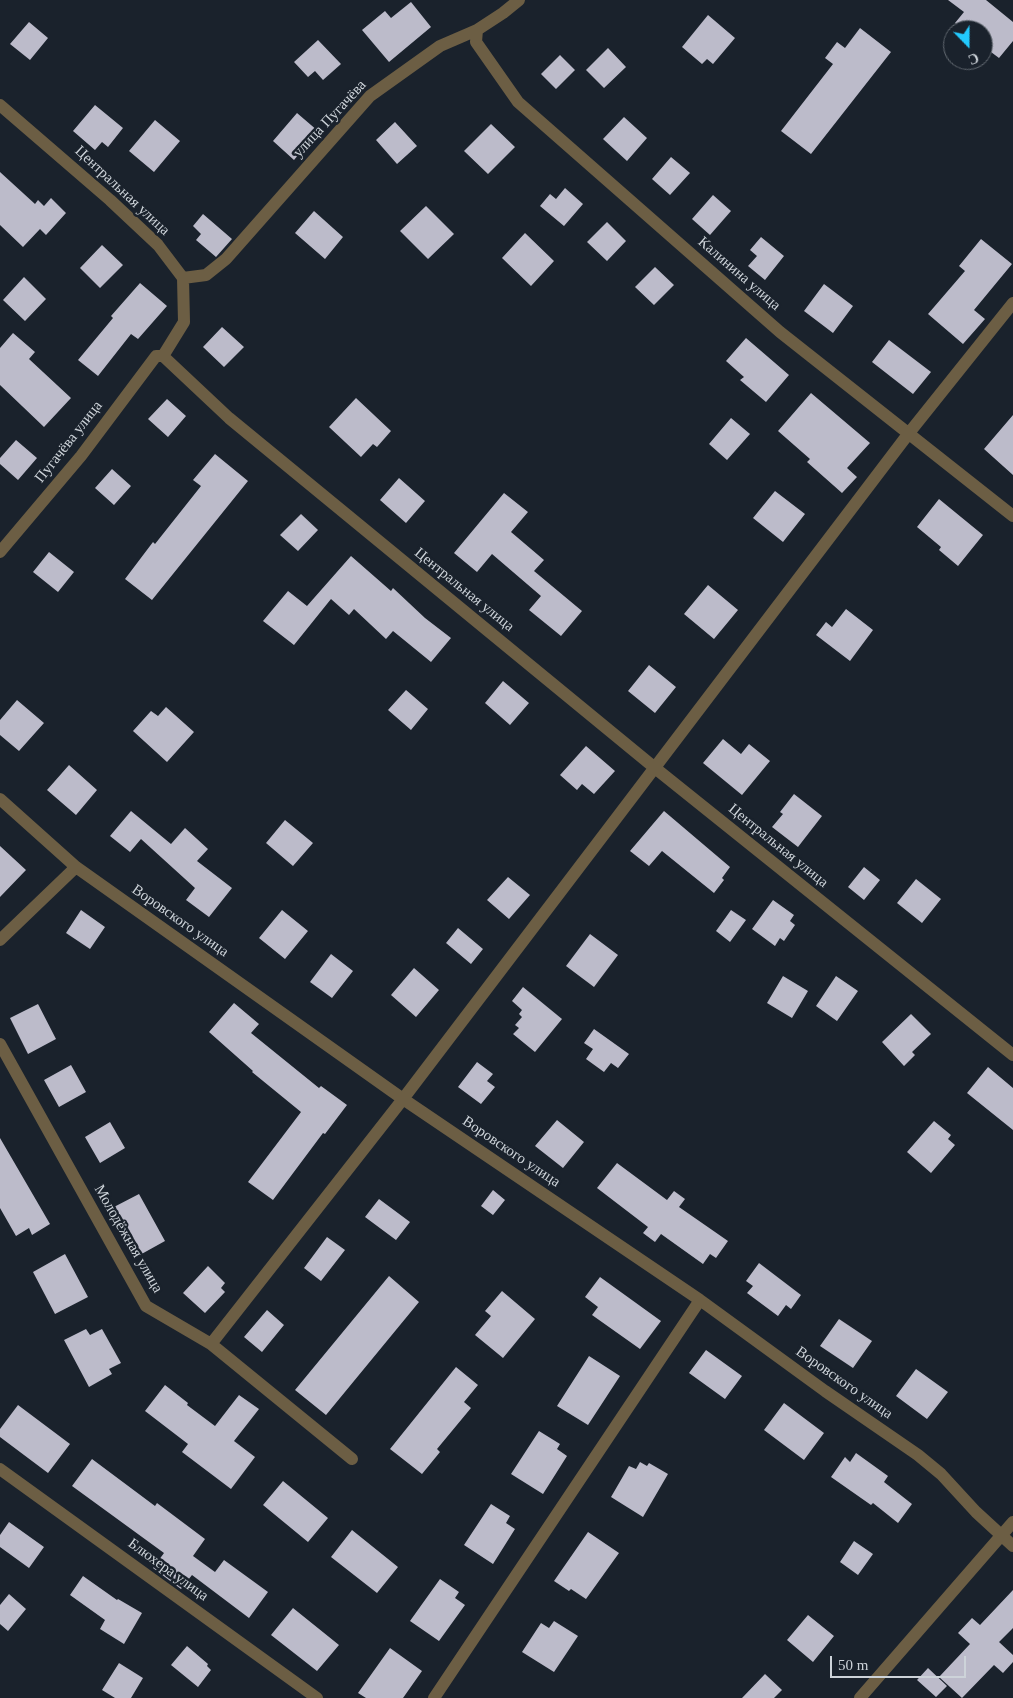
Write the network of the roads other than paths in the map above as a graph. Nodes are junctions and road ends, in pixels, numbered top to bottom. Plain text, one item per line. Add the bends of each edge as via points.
1 (519, 0) edge
2 (477, 30) junction
3 (0, 105) edge
4 (183, 278) junction
5 (1013, 302) edge
6 (163, 356) junction
7 (909, 433) junction
8 (1013, 516) edge
9 (0, 552) edge
10 (655, 768) junction
11 (0, 799) edge
12 (76, 867) junction
13 (0, 940) edge
14 (0, 1044) edge
15 (1013, 1055) edge
16 (404, 1099) junction
17 (700, 1300) junction
18 (211, 1344) junction
19 (352, 1459) dead end
20 (0, 1469) edge
21 (1013, 1522) edge
22 (1001, 1536) junction
23 (1013, 1546) edge
24 (316, 1698) edge
25 (434, 1698) edge
26 (860, 1698) edge

1 - 2 street, улица Пугачёва
2 - 4 street, улица Пугачёва via 440,46 370,96 226,259 206,275
2 - 7 street, Калинина улица via 476,42 518,102 780,332
3 - 4 street, Центральная улица via 158,244
4 - 6 street via 184,322
5 - 7 street
6 - 9 street, Пугачёва улица via 156,356 81,456
6 - 10 street, Центральная улица via 229,418
7 - 8 street, Калинина улица
7 - 10 street
10 - 15 street, Центральная улица
10 - 16 street
11 - 12 street, Воровского улица
12 - 13 street
12 - 16 street, Воровского улица
14 - 18 street, Молодёжная улица via 146,1306
16 - 17 street, Воровского улица
16 - 18 street
17 - 22 street, Воровского улица via 918,1455
17 - 25 street
18 - 19 street, Молодёжная улица
20 - 24 street, Блюхера улица
21 - 22 street
22 - 23 street, Воровского улица
22 - 26 street

